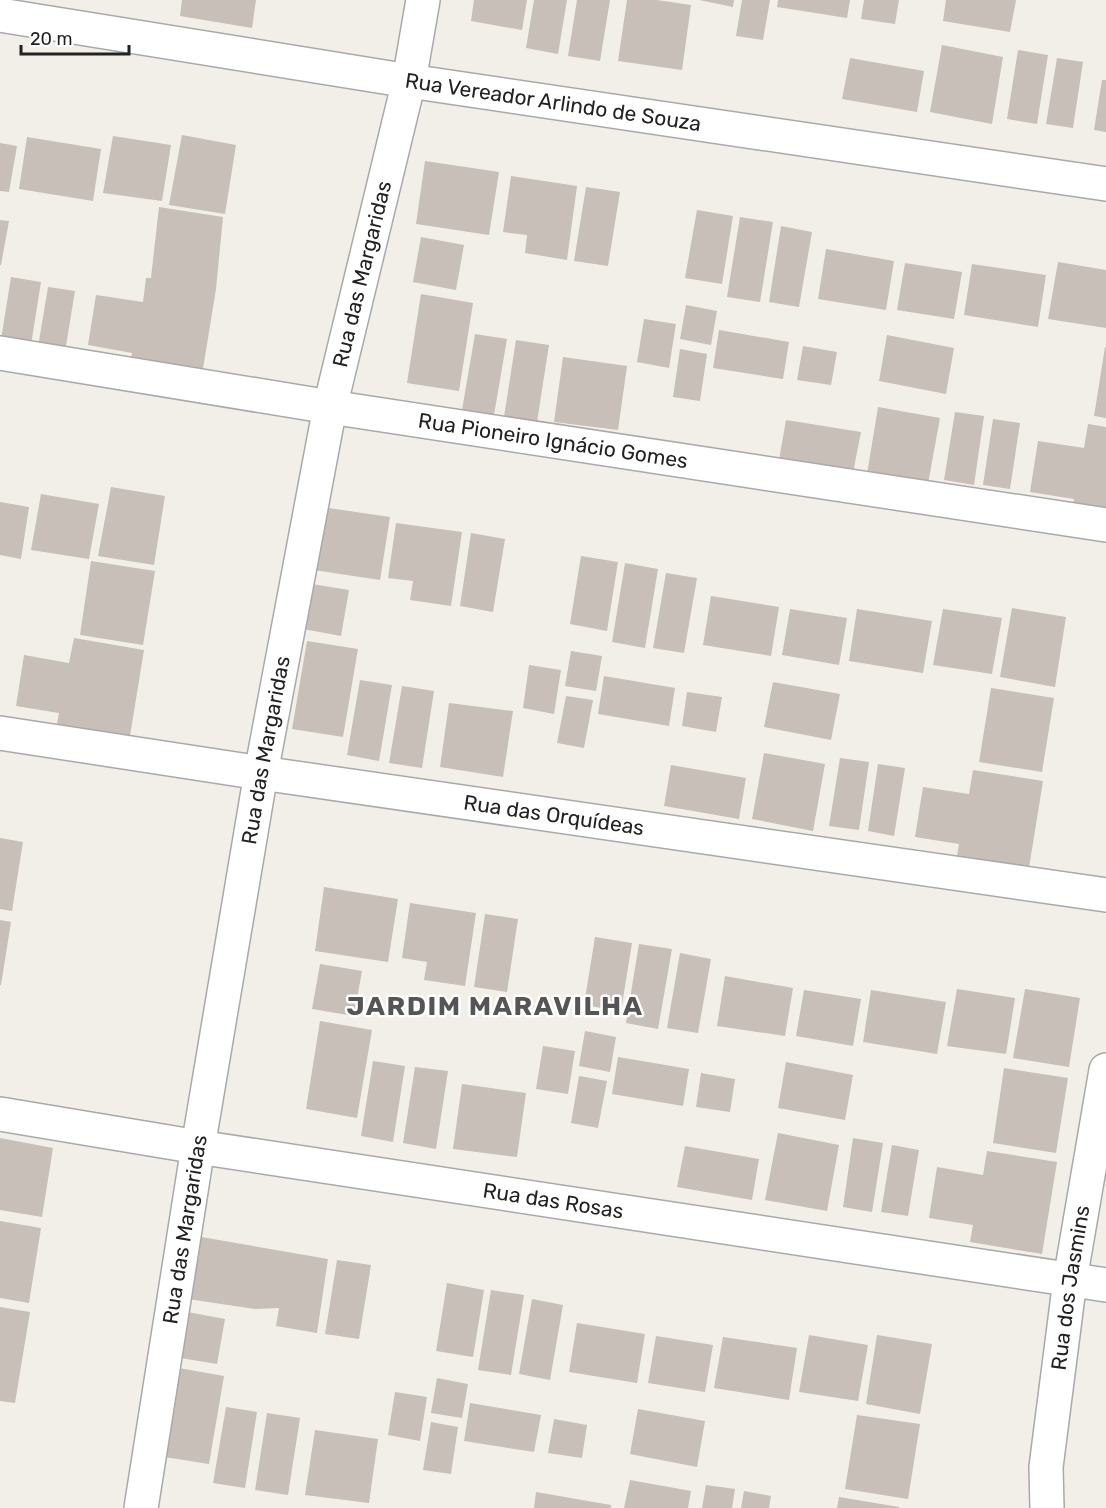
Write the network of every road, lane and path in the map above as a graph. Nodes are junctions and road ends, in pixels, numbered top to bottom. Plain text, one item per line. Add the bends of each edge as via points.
1 (423, 0) edge
2 (0, 15) edge
3 (409, 81) junction
4 (1106, 184) edge
5 (0, 354) edge
6 (330, 407) junction
7 (1106, 525) edge
8 (0, 733) edge
9 (261, 773) junction
10 (1106, 895) edge
11 (1106, 1070) edge
12 (0, 1114) edge
13 (198, 1147) junction
14 (1070, 1280) junction
15 (1106, 1285) edge
16 (141, 1508) edge
17 (1047, 1508) edge

1 - 3 street, Rua das Margaridas
2 - 3 street, Rua Vereador Arlindo de Souza
3 - 4 street, Rua Vereador Arlindo de Souza
3 - 6 street, Rua das Margaridas
5 - 6 street, Rua Pioneiro Ignácio Gomes
6 - 7 street, Rua Pioneiro Ignácio Gomes
6 - 9 street, Rua das Margaridas
8 - 9 street, Rua das Orquídeas
9 - 10 street, Rua das Orquídeas
9 - 13 street, Rua das Margaridas
11 - 14 street, Rua dos Jasmins
12 - 13 street, Rua das Rosas
13 - 14 street, Rua das Rosas
13 - 16 street, Rua das Margaridas
14 - 15 street, Rua das Rosas
14 - 17 street, Rua dos Jasmins via 1046,1467

